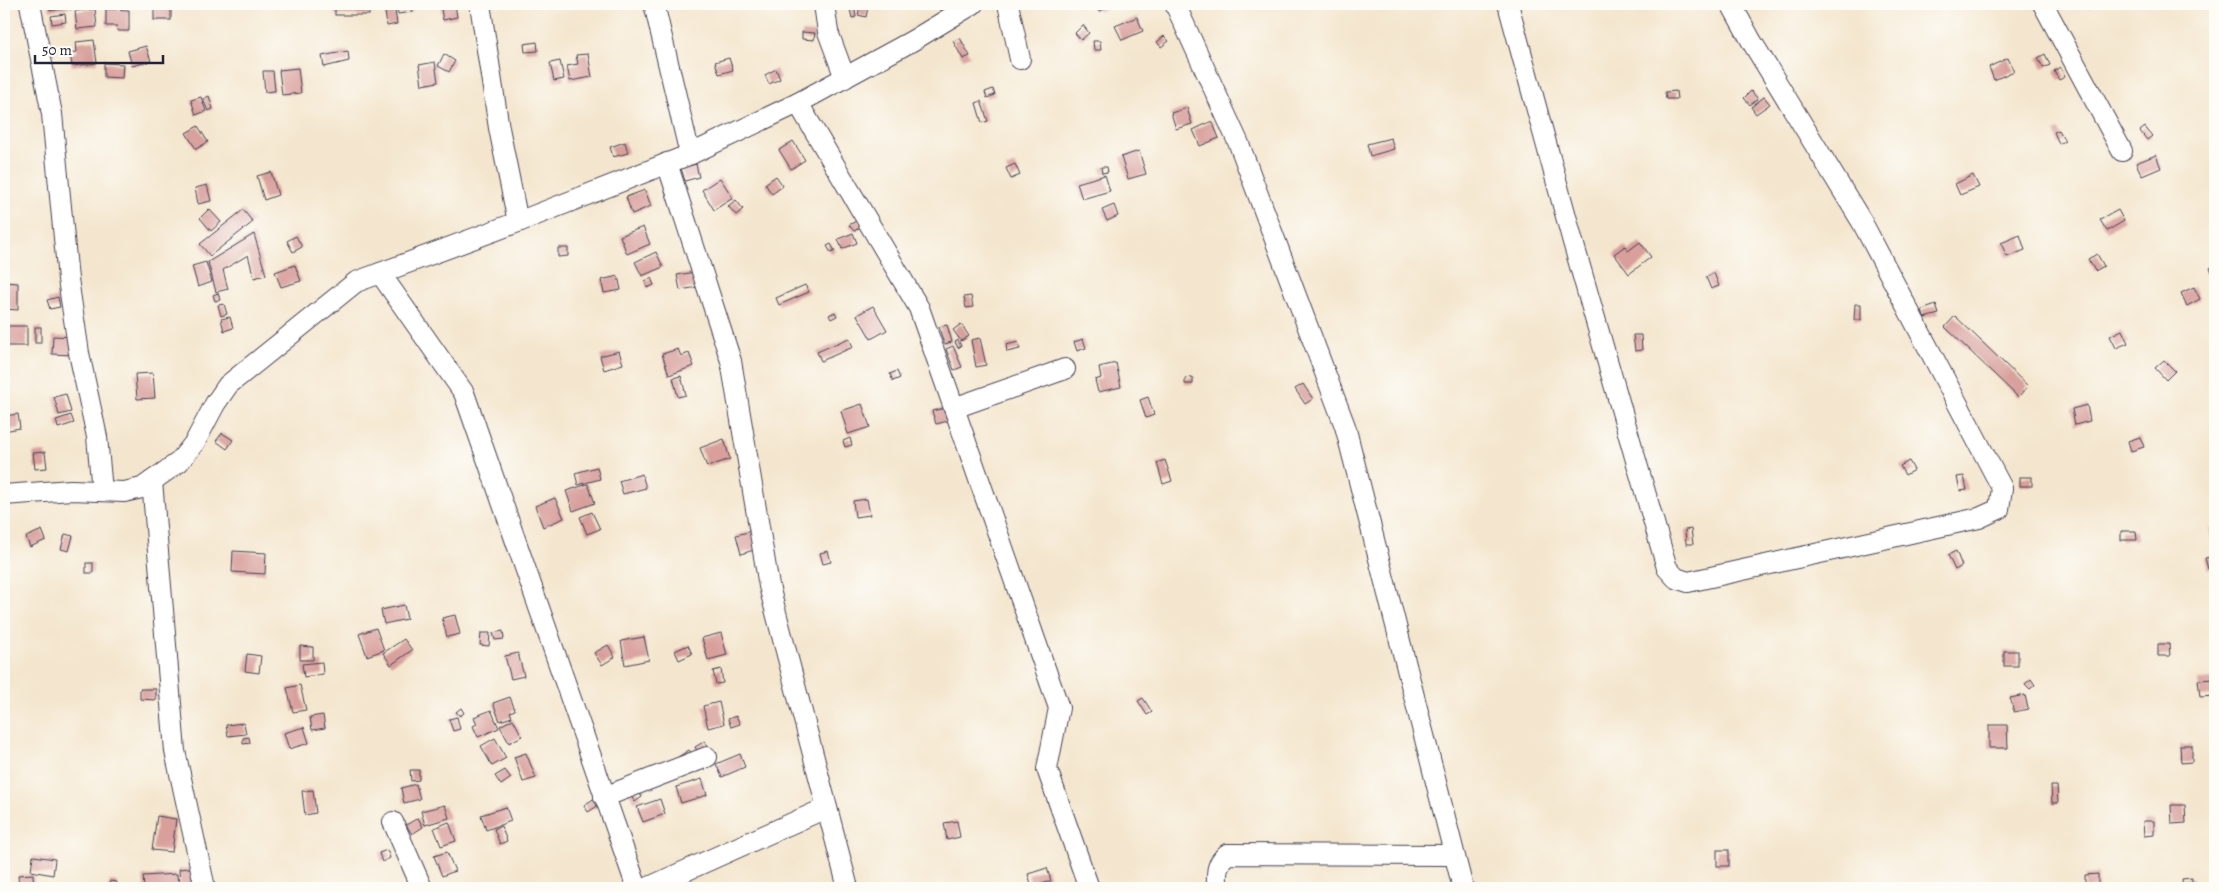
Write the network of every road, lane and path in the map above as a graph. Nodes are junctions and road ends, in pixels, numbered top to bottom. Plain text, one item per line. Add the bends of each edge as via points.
1 (30, 4) edge
2 (480, 4) edge
3 (654, 4) edge
4 (824, 4) edge
5 (973, 4) edge
6 (1008, 4) edge
7 (1176, 4) edge
8 (1508, 4) edge
9 (1731, 4) edge
10 (2043, 4) edge
11 (1020, 59) dead end
12 (845, 78) junction
13 (798, 103) junction
14 (2122, 151) dead end
15 (691, 154) junction
16 (667, 163) junction
17 (518, 222) junction
18 (380, 274) junction
19 (1065, 369) dead end
20 (954, 408) junction
21 (152, 481) junction
22 (102, 491) junction
23 (4, 495) edge
24 (707, 757) dead end
25 (604, 797) junction
26 (826, 808) junction
27 (394, 822) dead end
28 (1454, 855) junction
29 (205, 888) edge
30 (422, 888) edge
31 (637, 888) edge
32 (647, 888) edge
33 (848, 888) edge
34 (1089, 888) edge
35 (1217, 888) edge
36 (1463, 888) edge

1 - 22 street via 52,114 68,279 97,437
2 - 17 street via 499,128
3 - 15 street
4 - 12 street via 828,32
5 - 12 street
6 - 11 street
7 - 28 street via 1240,144 1346,426
8 - 9 street via 1667,568 1676,578 1688,582 1979,518 1999,509 2002,488 1862,222
10 - 14 street
12 - 13 street
13 - 15 street
13 - 20 street via 919,308
15 - 16 street
16 - 17 street
16 - 26 street via 731,361 769,586
17 - 18 street
18 - 21 street via 356,282 228,385 179,462
18 - 25 street via 464,394
19 - 20 street
20 - 34 street via 1059,708 1047,769
21 - 22 street via 142,488 124,492
21 - 29 street via 175,751
22 - 23 street
24 - 25 street
25 - 31 street
26 - 32 street
26 - 33 street
27 - 30 street
28 - 35 street via 1227,854 1216,870
28 - 36 street

